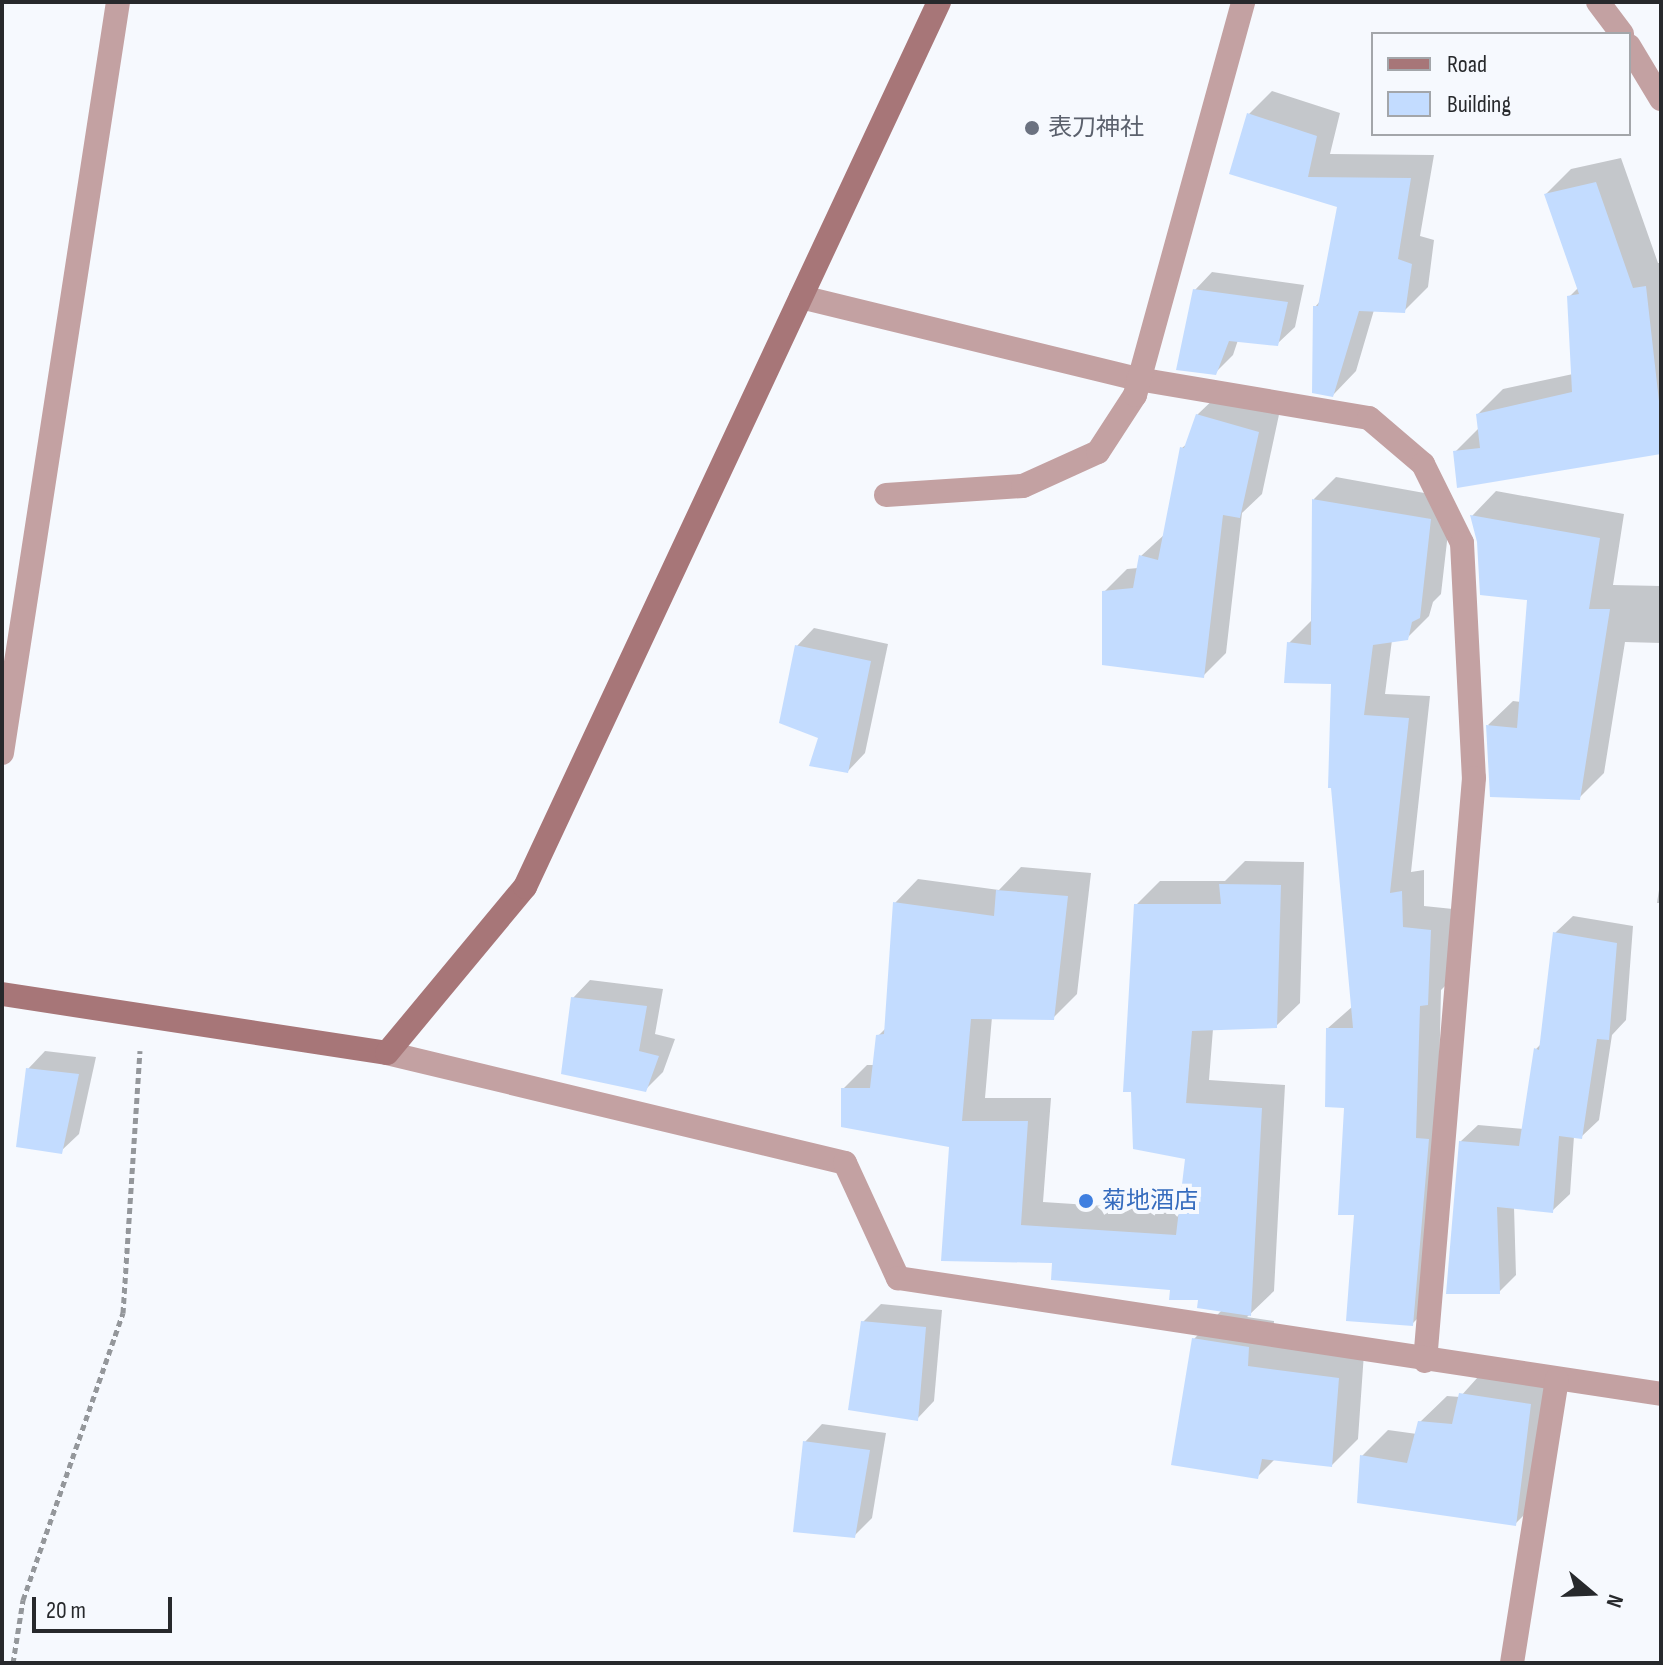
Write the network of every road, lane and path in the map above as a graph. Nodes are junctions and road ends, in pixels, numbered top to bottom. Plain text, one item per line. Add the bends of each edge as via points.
1 (118, 2) edge
2 (939, 2) edge
3 (1243, 2) edge
4 (1598, 2) edge
5 (1620, 32) edge
6 (1631, 49) edge
7 (1661, 99) edge
8 (801, 297) junction
9 (1138, 379) junction
10 (886, 495) dead end
11 (2, 753) edge
12 (2, 994) edge
13 (143, 1018) junction
14 (387, 1053) junction
15 (1425, 1361) junction
16 (1557, 1380) junction
17 (1661, 1394) edge
18 (13, 1663) edge
19 (1512, 1663) edge

1 - 11 street
2 - 8 street
3 - 9 street
4 - 5 street
6 - 7 street
8 - 9 street
8 - 14 street via 525,887
9 - 10 street via 1135,395 1098,452 1023,486
9 - 15 street via 1369,418 1423,464 1462,543 1474,778
12 - 13 street
13 - 14 street
13 - 18 path via 123,1313 23,1600
14 - 15 street via 845,1163 898,1278
15 - 16 street
16 - 17 street
16 - 19 street

